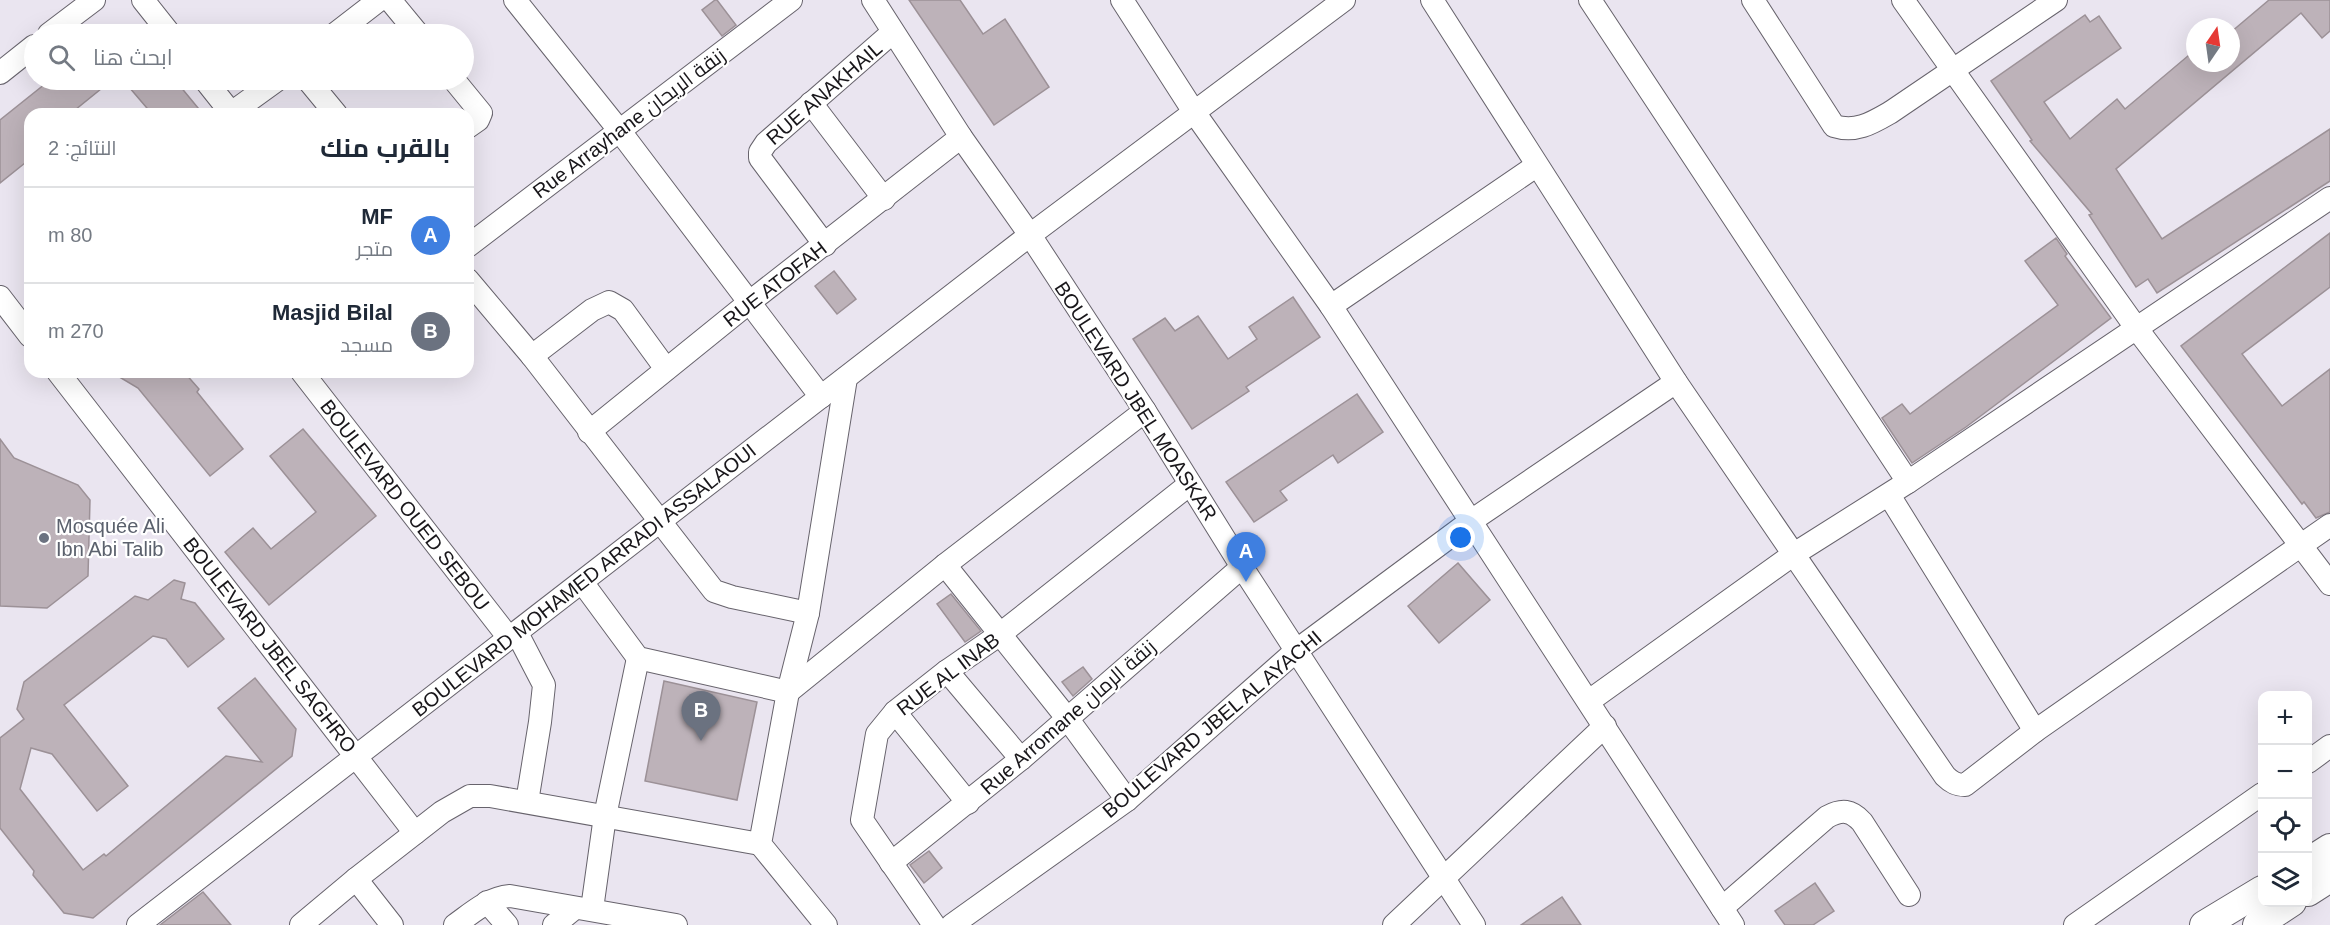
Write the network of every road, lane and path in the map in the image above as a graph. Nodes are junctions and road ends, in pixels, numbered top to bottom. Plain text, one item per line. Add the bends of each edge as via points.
1 (94, 0) edge
2 (143, 0) edge
3 (379, 0) edge
4 (390, 0) edge
5 (514, 0) edge
6 (791, 0) edge
7 (873, 0) edge
8 (1122, 0) edge
9 (1344, 0) edge
10 (1432, 0) edge
11 (1590, 0) edge
12 (1753, 0) edge
13 (1903, 0) edge
14 (2056, 0) edge
15 (62, 24) edge
16 (162, 24) edge
17 (348, 24) edge
18 (410, 24) edge
19 (893, 32) junction
20 (24, 54) edge
21 (1954, 69) junction
22 (0, 73) edge
23 (213, 90) edge
24 (263, 90) edge
25 (316, 90) edge
26 (462, 90) edge
27 (811, 103) junction
28 (226, 108) edge
29 (239, 108) edge
30 (331, 108) edge
31 (1194, 112) junction
32 (474, 123) edge
33 (619, 130) junction
34 (961, 137) junction
35 (1536, 166) junction
36 (2330, 198) edge
37 (884, 199) junction
38 (1030, 235) junction
39 (474, 241) edge
40 (825, 245) junction
41 (474, 286) edge
42 (0, 297) edge
43 (751, 302) junction
44 (1332, 306) junction
45 (24, 328) edge
46 (2137, 330) junction
47 (532, 356) junction
48 (666, 369) junction
49 (63, 378) edge
50 (308, 378) edge
51 (846, 378) junction
52 (1676, 382) junction
53 (822, 397) junction
54 (1145, 411) junction
55 (589, 432) junction
56 (1908, 482) junction
57 (1191, 484) junction
58 (1889, 495) junction
59 (1471, 521) junction
60 (660, 522) junction
61 (2330, 525) edge
62 (2301, 545) junction
63 (1794, 554) junction
64 (945, 565) junction
65 (1242, 567) junction
66 (582, 582) junction
67 (2330, 584) edge
68 (808, 613) junction
69 (513, 635) junction
70 (999, 635) junction
71 (1297, 650) junction
72 (638, 658) junction
73 (947, 671) junction
74 (788, 692) junction
75 (1589, 701) junction
76 (895, 712) junction
77 (1067, 718) junction
78 (1605, 726) junction
79 (2035, 731) junction
80 (2330, 746) edge
81 (356, 755) junction
82 (1021, 759) junction
83 (2312, 759) edge
84 (2258, 797) edge
85 (1127, 800) junction
86 (527, 802) junction
87 (968, 803) junction
88 (605, 816) junction
89 (415, 833) junction
90 (760, 844) junction
91 (2330, 848) edge
92 (2312, 859) edge
93 (891, 863) junction
94 (1443, 878) junction
95 (2330, 878) edge
96 (356, 879) junction
97 (2312, 889) edge
98 (2258, 892) edge
99 (1909, 895) dead end
100 (487, 902) junction
101 (2286, 907) edge
102 (584, 908) junction
103 (1728, 916) edge
104 (138, 925) edge
105 (301, 925) edge
106 (392, 925) edge
107 (455, 925) edge
108 (507, 925) edge
109 (554, 925) edge
110 (676, 925) edge
111 (826, 925) edge
112 (934, 925) edge
113 (952, 925) edge
114 (1394, 925) edge
115 (1474, 925) edge
116 (2075, 925) edge
117 (2204, 925) edge
118 (2257, 925) edge

1 - 15 street
2 - 16 street
3 - 17 street
4 - 18 street
5 - 33 street
6 - 33 street, Rue Arrayhane زنقة الريحان
7 - 19 street, BOULEVARD JBEL MOASKAR
8 - 31 street
9 - 31 street, BOULEVARD MOHAMED ARRADI ASSALAOUI
10 - 35 street
11 - 56 street
12 - 21 street via 1834,126 1851,129 1875,121
13 - 21 street
14 - 21 street
19 - 27 street, RUE ANAKHAIL
19 - 34 street, BOULEVARD JBEL MOASKAR
20 - 22 street
21 - 46 street
23 - 28 street
24 - 29 street
25 - 30 street
26 - 32 street via 481,113
27 - 37 street
27 - 40 street, RUE ANAKHAIL via 766,143 760,155
31 - 38 street, BOULEVARD MOHAMED ARRADI ASSALAOUI
31 - 44 street
33 - 39 street, Rue Arrayhane زنقة الريحان
33 - 43 street
34 - 37 street, RUE ATOFAH
34 - 38 street, BOULEVARD JBEL MOASKAR
35 - 44 street
35 - 52 street
36 - 46 street
37 - 40 street, RUE ATOFAH
38 - 51 street, BOULEVARD MOHAMED ARRADI ASSALAOUI
38 - 54 street, BOULEVARD JBEL MOASKAR
40 - 43 street, RUE ATOFAH
41 - 47 street
42 - 45 street
43 - 48 street, RUE ATOFAH
43 - 53 street
44 - 59 street
46 - 56 street
46 - 62 street
47 - 48 street via 592,310 609,302 623,310
47 - 55 street
48 - 55 street, RUE ATOFAH
49 - 81 street, BOULEVARD JBEL SAGHRO
50 - 69 street, BOULEVARD OUED SEBOU
51 - 53 street, BOULEVARD MOHAMED ARRADI ASSALAOUI
51 - 68 street
52 - 59 street, BOULEVARD JBEL AL AYACHI
52 - 63 street
53 - 60 street, BOULEVARD MOHAMED ARRADI ASSALAOUI
54 - 57 street, BOULEVARD JBEL MOASKAR
54 - 64 street
55 - 60 street
56 - 58 street
57 - 65 street, BOULEVARD JBEL MOASKAR
57 - 70 street, RUE AL INAB
58 - 63 street
58 - 79 street
59 - 71 street, BOULEVARD JBEL AL AYACHI
59 - 75 street
60 - 66 street, BOULEVARD MOHAMED ARRADI ASSALAOUI
60 - 68 street via 714,591
61 - 62 street
62 - 67 street
62 - 79 street
63 - 75 street
63 - 79 street via 1951,782 1965,785
64 - 70 street
64 - 74 street
65 - 71 street, BOULEVARD JBEL MOASKAR
65 - 77 street, Rue Arromane زنقة الرمان
66 - 69 street, BOULEVARD MOHAMED ARRADI ASSALAOUI
66 - 72 street
68 - 74 street
69 - 81 street, BOULEVARD MOHAMED ARRADI ASSALAOUI
69 - 86 street, BOULEVARD OUED SEBOU via 544,685
70 - 73 street, RUE AL INAB
70 - 77 street
71 - 85 street, BOULEVARD JBEL AL AYACHI
71 - 94 street, BOULEVARD JBEL MOASKAR
72 - 74 street
72 - 88 street
73 - 76 street, RUE AL INAB
73 - 82 street
74 - 90 street
75 - 78 street
76 - 87 street
76 - 93 street, RUE AL INAB via 877,734 862,820
77 - 82 street, Rue Arromane زنقة الرمان
77 - 85 street
78 - 94 street
78 - 103 street
80 - 83 street
81 - 89 street, BOULEVARD JBEL SAGHRO
81 - 104 street, BOULEVARD MOHAMED ARRADI ASSALAOUI
82 - 87 street, Rue Arromane زنقة الرمان
84 - 116 street
85 - 113 street, BOULEVARD JBEL AL AYACHI
86 - 88 street
86 - 89 street via 470,796
87 - 93 street, Rue Arromane زنقة الرمان
88 - 90 street
88 - 102 street
89 - 96 street
90 - 111 street
91 - 92 main road
93 - 112 street, RUE AL INAB
94 - 114 street
94 - 115 street, BOULEVARD JBEL MOASKAR
95 - 97 main road
96 - 105 street
96 - 106 street
98 - 117 main road
99 - 103 street via 1862,822 1853,812 1839,810 1827,817
100 - 102 street via 510,896
100 - 107 street
100 - 108 street
101 - 118 main road
102 - 109 street
102 - 110 street

